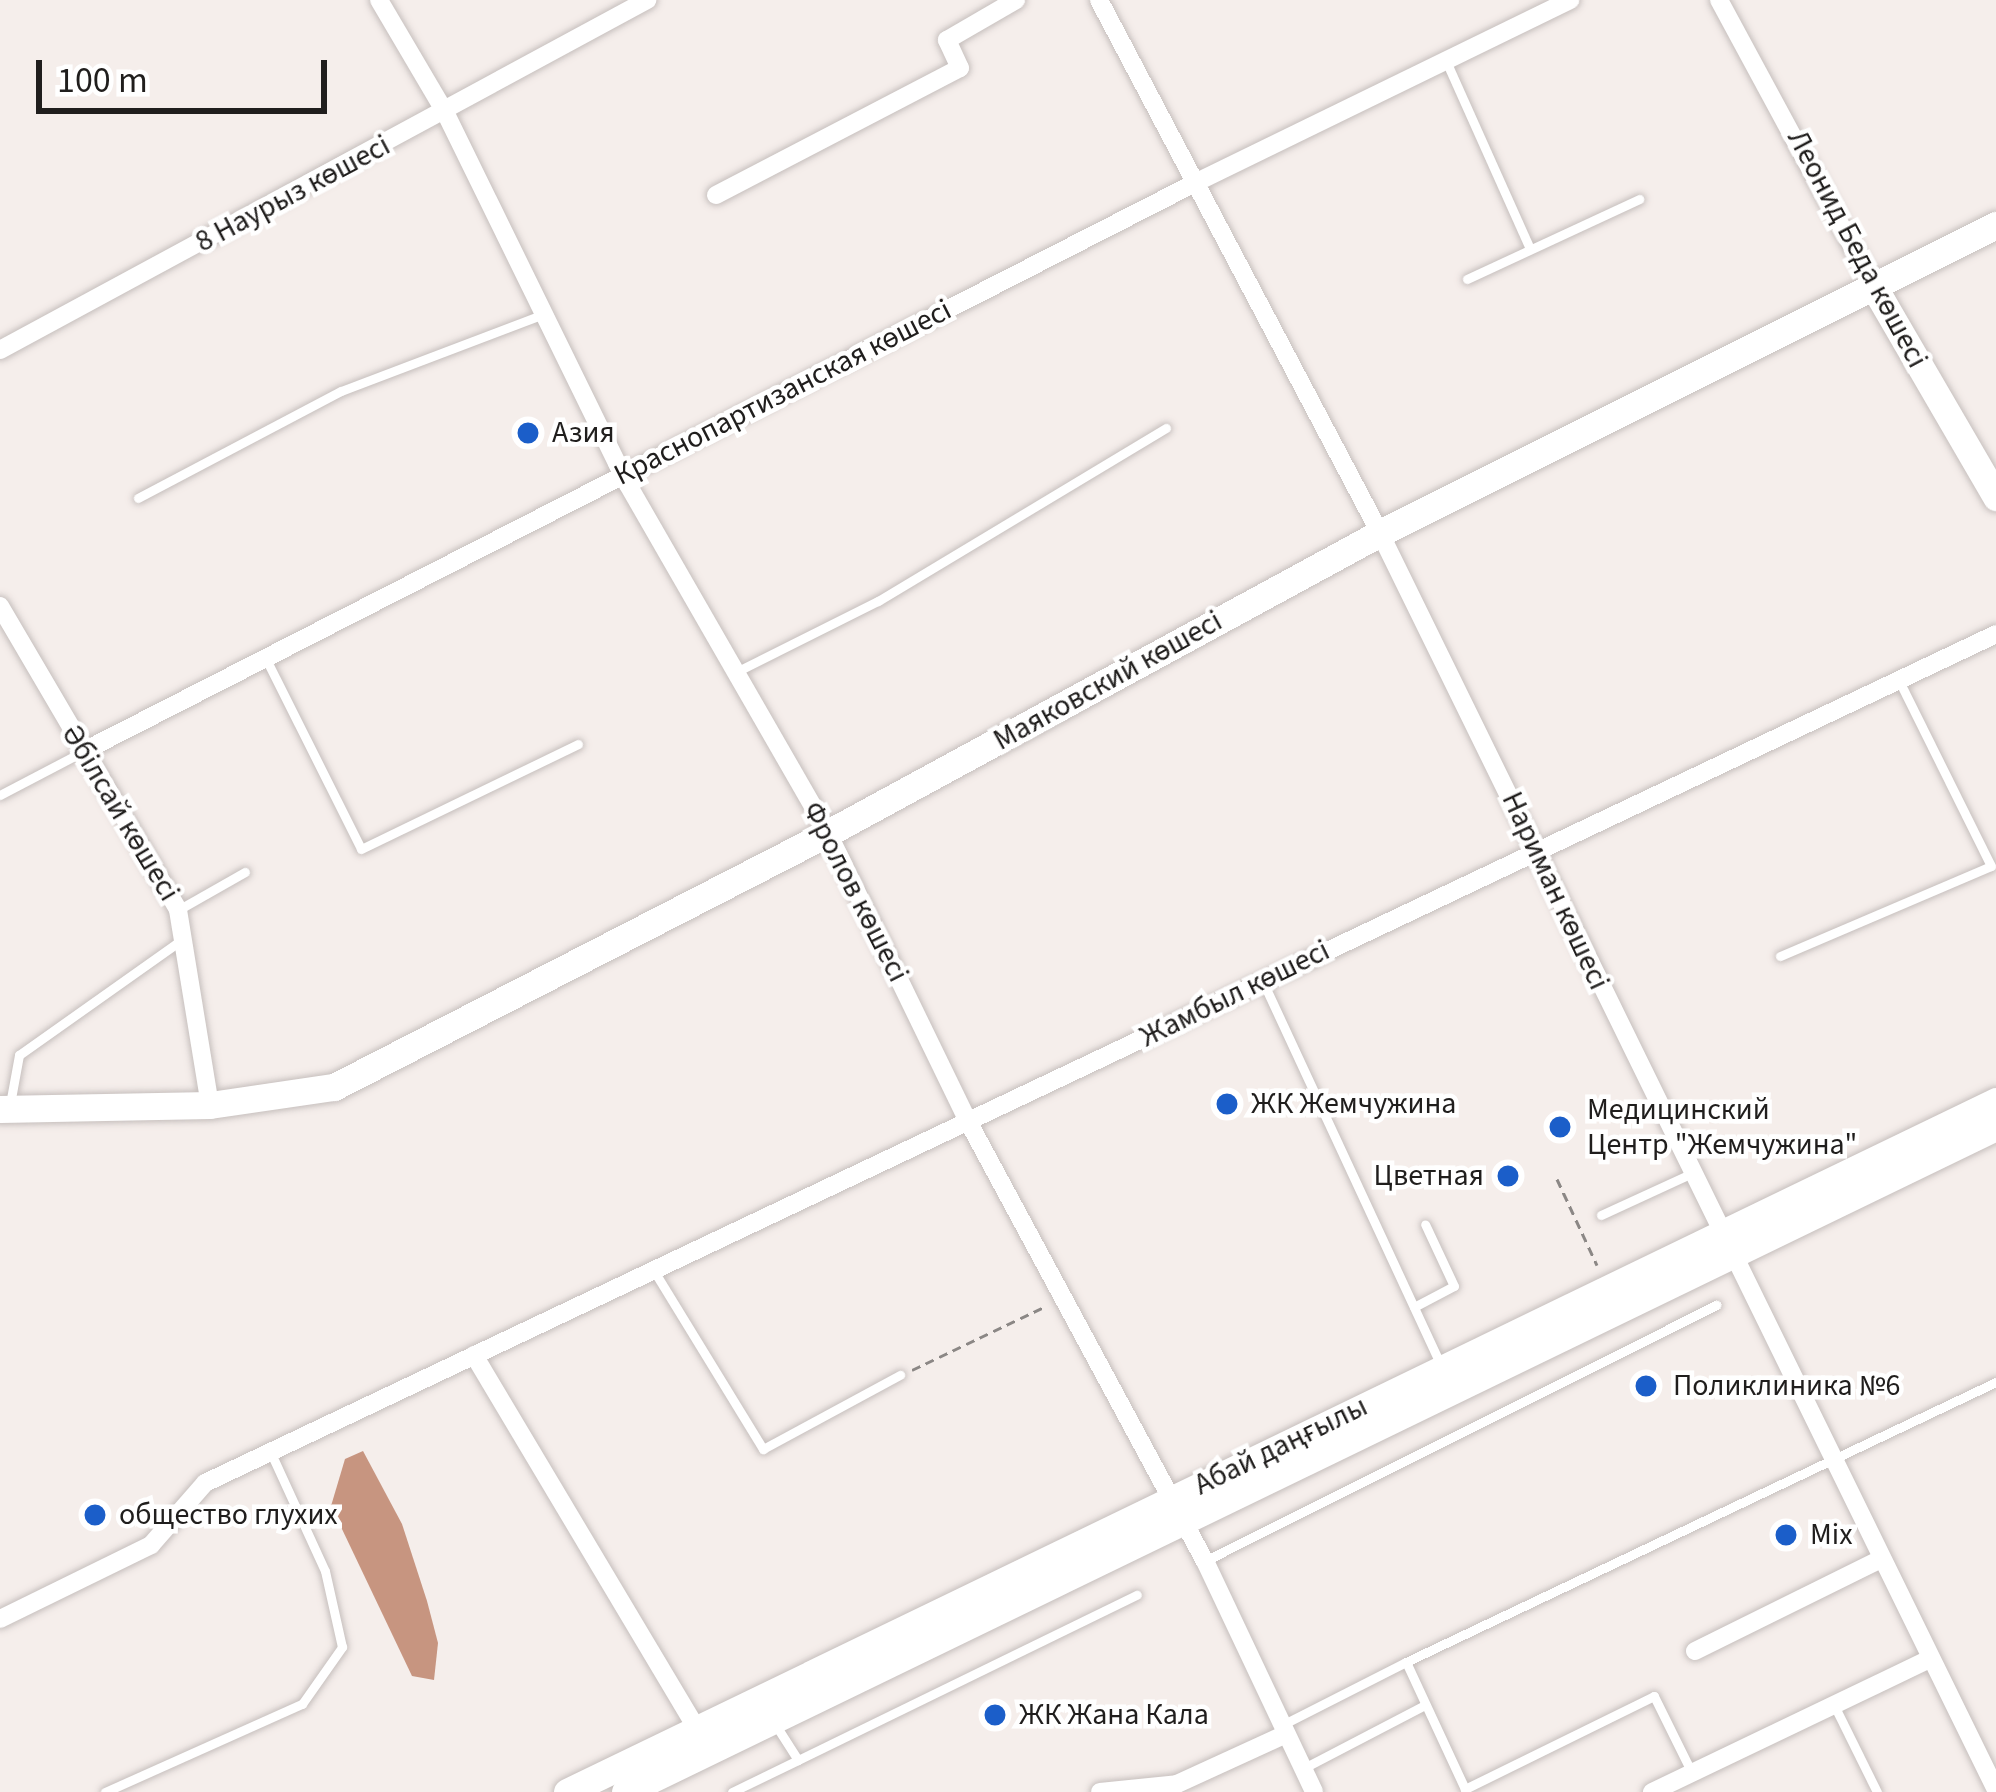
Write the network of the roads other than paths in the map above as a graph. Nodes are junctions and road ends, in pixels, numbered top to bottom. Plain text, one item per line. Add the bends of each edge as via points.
1 (379, 0) edge
2 (647, 0) edge
3 (1016, 0) edge
4 (1099, 0) edge
5 (1571, 0) edge
6 (1719, 0) edge
7 (1446, 61) junction
8 (446, 112) junction
9 (1193, 184) junction
10 (716, 195) dead end
11 (1639, 199) dead end
12 (1996, 225) edge
13 (1530, 249) junction
14 (1467, 279) dead end
15 (1875, 289) junction
16 (544, 314) junction
17 (0, 350) edge
18 (1166, 428) dead end
19 (623, 476) junction
20 (1996, 497) edge
21 (138, 498) dead end
22 (1380, 533) junction
23 (0, 606) edge
24 (1996, 634) edge
25 (266, 659) junction
26 (736, 672) junction
27 (1898, 680) junction
28 (578, 744) dead end
29 (82, 752) junction
30 (0, 795) edge
31 (828, 833) junction
32 (1536, 848) junction
33 (245, 872) dead end
34 (178, 910) junction
35 (188, 936) junction
36 (1780, 956) dead end
37 (1262, 981) junction
38 (1996, 1101) edge
39 (210, 1105) junction
40 (5, 1108) edge
41 (969, 1123) junction
42 (1996, 1127) edge
43 (1688, 1175) junction
44 (1601, 1215) dead end
45 (1425, 1224) dead end
46 (1723, 1246) junction
47 (654, 1271) junction
48 (1716, 1305) dead end
49 (1414, 1306) junction
50 (474, 1355) junction
51 (1442, 1368) junction
52 (900, 1376) road end
53 (1996, 1382) edge
54 (271, 1452) junction
55 (1829, 1462) junction
56 (1176, 1510) junction
57 (1879, 1560) junction
58 (1205, 1561) junction
59 (1137, 1594) dead end
60 (0, 1619) edge
61 (1696, 1651) dead end
62 (1930, 1659) junction
63 (1406, 1662) junction
64 (1834, 1705) junction
65 (1425, 1706) junction
66 (772, 1719) junction
67 (697, 1729) junction
68 (1284, 1730) junction
69 (798, 1760) junction
70 (1302, 1769) junction
71 (1692, 1773) junction
72 (1996, 1790) edge
73 (105, 1792) edge
74 (567, 1792) edge
75 (626, 1792) edge
76 (732, 1792) edge
77 (1100, 1792) edge
78 (1314, 1792) edge
79 (1652, 1792) edge
80 (1877, 1792) edge

1 - 8 street, Фролов көшесі
2 - 8 street, 8 Наурыз көшесі
3 - 10 street via 947,40 960,68
4 - 9 street, Нариман көшесі
5 - 7 street, Краснопартизанская көшесі
6 - 15 street, Леонид Беда көшесі
7 - 9 street, Краснопартизанская көшесі
7 - 13 lane
8 - 16 street, Фролов көшесі
8 - 17 street, 8 Наурыз көшесі
9 - 19 street, Краснопартизанская көшесі
9 - 22 street, Нариман көшесі
11 - 13 lane
12 - 15 main road, Маяковский көшесі
13 - 14 lane
15 - 20 main road, Леонид Беда көшесі
15 - 22 main road, Маяковский көшесі
16 - 19 street, Фролов көшесі
16 - 21 lane via 341,391
18 - 26 lane via 878,601
19 - 25 street, Краснопартизанская көшесі
19 - 26 street, Фролов көшесі
22 - 31 main road, Маяковский көшесі
22 - 32 street, Нариман көшесі
23 - 29 street, Әбілсай көшесі
24 - 27 street, Жамбыл көшесі
25 - 28 lane via 361,849
25 - 29 street, Краснопартизанская көшесі
26 - 31 street, Фролов көшесі
27 - 32 street, Жамбыл көшесі
27 - 36 lane via 1991,866
29 - 30 lane, Краснопартизанская көшесі
29 - 34 street, Әбілсай көшесі
31 - 39 main road, Маяковский көшесі via 334,1087
31 - 41 street, Фролов көшесі
32 - 37 street, Жамбыл көшесі
32 - 43 street, Нариман көшесі
33 - 34 lane
34 - 35 street, Әбілсай көшесі
35 - 39 street, Әбілсай көшесі
35 - 40 lane via 19,1055
37 - 41 street, Жамбыл көшесі
37 - 49 lane
38 - 46 main road, Абай даңғылы
39 - 40 main road, Маяковский көшесі
41 - 47 street, Жамбыл көшесі
41 - 56 street, Фролов көшесі
42 - 46 main road, Абай даңғылы
43 - 44 lane
43 - 46 street, Нариман көшесі
45 - 49 lane via 1454,1286
46 - 51 main road, Абай даңғылы via 1608,1289
46 - 55 street, Нариман көшесі
46 - 56 main road, Абай даңғылы
47 - 50 street, Жамбыл көшесі
47 - 52 lane via 763,1449
48 - 58 lane
49 - 51 lane
50 - 54 street, Жамбыл көшесі
50 - 67 street
51 - 56 main road, Абай даңғылы
53 - 55 lane
54 - 60 street, Жамбыл көшесі via 205,1483 151,1545
54 - 73 lane via 325,1570 342,1647 302,1704
55 - 57 street, Нариман көшесі
55 - 63 lane
56 - 58 street, Фролов көшесі
56 - 66 main road, Абай даңғылы
56 - 67 main road, Абай даңғылы
57 - 61 street
57 - 62 street, Нариман көшесі
58 - 68 street, Фролов көшесі
59 - 69 lane
62 - 64 street
62 - 72 street, Нариман көшесі
63 - 65 lane
63 - 68 lane
64 - 71 street
64 - 80 lane
65 - 70 lane
65 - 71 lane via 1465,1789 1654,1696
66 - 69 lane
66 - 75 main road, Абай даңғылы
67 - 74 main road, Абай даңғылы
68 - 70 street, Фролов көшесі
68 - 77 street via 1177,1784
69 - 76 lane
70 - 78 street, Фролов көшесі
71 - 79 street

